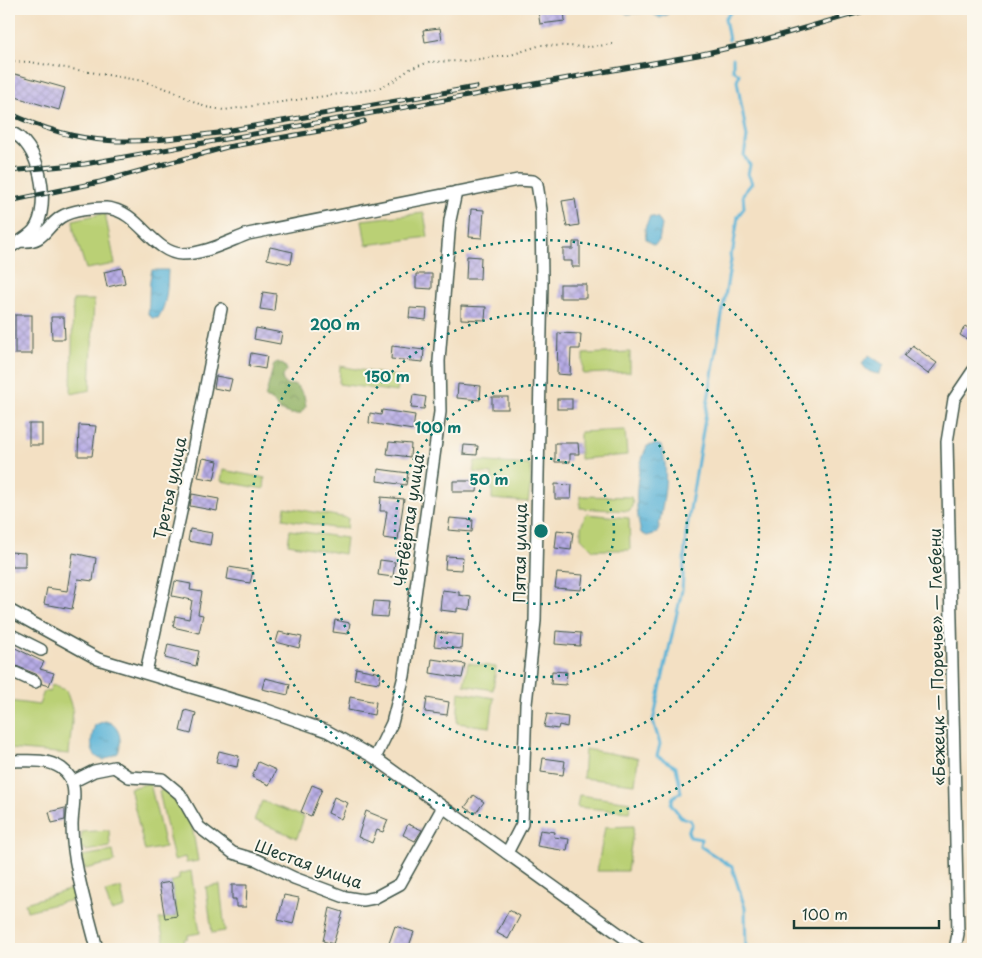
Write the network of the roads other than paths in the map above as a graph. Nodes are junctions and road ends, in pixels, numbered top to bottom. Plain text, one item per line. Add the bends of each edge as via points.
1 (9, 132) edge
2 (456, 192) junction
3 (21, 241) junction
4 (9, 248) edge
5 (221, 309) dead end
6 (973, 371) edge
7 (9, 610) edge
8 (9, 634) edge
9 (41, 650) dead end
10 (9, 670) edge
11 (146, 672) junction
12 (35, 682) dead end
13 (374, 758) junction
14 (9, 761) edge
15 (72, 782) junction
16 (443, 808) junction
17 (506, 853) junction
18 (97, 949) edge
19 (640, 949) edge
20 (955, 949) edge

1 - 3 street via 27,144 38,168 43,194 41,214 34,230
2 - 3 street via 248,234 182,254 163,247 119,210 104,208 61,217 42,236 31,242
2 - 13 street, Четвёртая улица via 450,220 440,352 440,412 404,676 392,724
2 - 17 street, Пятая улица via 518,180 533,181 539,189 542,280 535,621 526,704 522,824
3 - 4 street
5 - 11 street, Третья улица
6 - 20 street, «Бежецк — Поречье» — Глебени via 954,399 947,442 958,924
7 - 11 street via 98,659
8 - 9 street
10 - 12 street
11 - 13 street via 326,731
13 - 16 street
14 - 15 street via 41,760 61,768
15 - 16 street, Шестая улица via 94,771 114,767 129,777 162,779 180,794 199,826 232,853 257,860 345,897 363,900 374,898 400,884
15 - 18 street via 75,797 72,826
16 - 17 street
17 - 19 street

